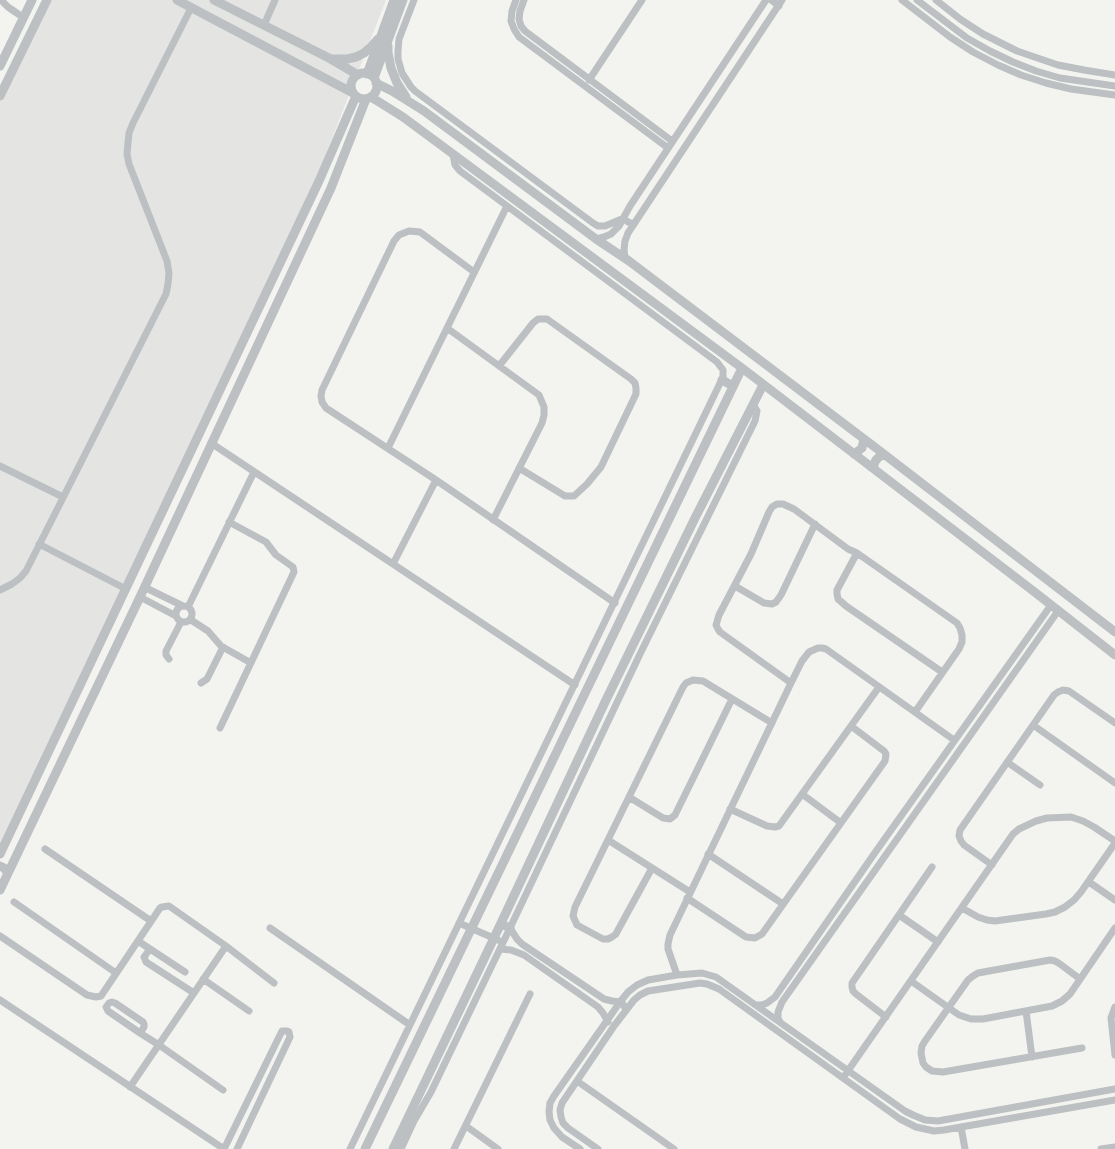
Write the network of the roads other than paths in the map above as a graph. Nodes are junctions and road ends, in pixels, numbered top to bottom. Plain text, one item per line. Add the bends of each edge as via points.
1 (1, 0) edge
2 (32, 0) edge
3 (47, 0) edge
4 (177, 0) edge
5 (214, 0) edge
6 (275, 0) edge
7 (394, 0) edge
8 (403, 0) edge
9 (414, 0) edge
10 (516, 0) edge
11 (524, 0) edge
12 (642, 0) edge
13 (766, 0) edge
14 (770, 0) edge
15 (902, 0) edge
16 (917, 0) edge
17 (936, 0) edge
18 (780, 3) edge
19 (191, 8) junction
20 (24, 18) junction
21 (264, 25) junction
22 (382, 33) junction
23 (388, 41) junction
24 (329, 58) junction
25 (0, 66) edge
26 (1115, 75) edge
27 (369, 77) junction
28 (589, 80) junction
29 (1115, 86) edge
30 (355, 94) junction
31 (1115, 95) edge
32 (0, 96) edge
33 (368, 98) junction
34 (408, 100) junction
35 (424, 111) junction
36 (403, 118) junction
37 (672, 141) junction
38 (668, 148) junction
39 (453, 154) junction
40 (319, 181) junction
41 (331, 188) junction
42 (507, 206) junction
43 (624, 218) junction
44 (634, 224) junction
45 (596, 239) junction
46 (625, 258) junction
47 (474, 272) junction
48 (447, 328) junction
49 (499, 366) junction
50 (742, 368) junction
51 (722, 380) junction
52 (763, 385) junction
53 (733, 386) junction
54 (753, 404) junction
55 (864, 439) junction
56 (211, 443) junction
57 (388, 448) junction
58 (854, 454) junction
59 (885, 455) junction
60 (0, 466) edge
61 (519, 468) junction
62 (874, 469) junction
63 (254, 472) junction
64 (436, 480) junction
65 (63, 497) junction
66 (493, 520) junction
67 (229, 522) junction
68 (815, 524) junction
69 (39, 544) junction
70 (857, 554) junction
71 (393, 564) junction
72 (734, 586) junction
73 (126, 588) junction
74 (144, 588) junction
75 (0, 590) edge
76 (140, 597) junction
77 (615, 603) junction
78 (185, 606) junction
79 (1054, 608) junction
80 (179, 619) junction
81 (191, 620) junction
82 (1115, 632) edge
83 (223, 647) junction
84 (1115, 655) edge
85 (169, 659) dead end
86 (251, 663) junction
87 (942, 672) junction
88 (201, 683) dead end
89 (791, 683) junction
90 (575, 685) junction
91 (879, 687) junction
92 (732, 699) junction
93 (915, 712) junction
94 (772, 723) junction
95 (1115, 723) edge
96 (1033, 725) junction
97 (851, 726) junction
98 (220, 728) dead end
99 (954, 740) junction
100 (1007, 762) junction
101 (1115, 783) edge
102 (1040, 785) dead end
103 (802, 794) junction
104 (629, 797) junction
105 (730, 809) junction
106 (841, 823) junction
107 (608, 840) junction
108 (1115, 842) edge
109 (45, 849) dead end
110 (0, 853) edge
111 (708, 854) junction
112 (14, 860) junction
113 (992, 865) junction
114 (0, 866) edge
115 (652, 868) junction
116 (932, 868) dead end
117 (8, 873) junction
118 (1089, 882) junction
119 (0, 890) edge
120 (689, 895) junction
121 (1115, 900) edge
122 (14, 902) dead end
123 (784, 904) junction
124 (962, 908) junction
125 (899, 915) junction
126 (151, 921) junction
127 (460, 923) junction
128 (501, 924) junction
129 (270, 928) dead end
130 (472, 928) junction
131 (510, 928) junction
132 (1115, 928) edge
133 (0, 936) edge
134 (494, 938) junction
135 (138, 941) junction
136 (938, 942) junction
137 (226, 946) junction
138 (502, 946) junction
139 (150, 949) junction
140 (116, 973) junction
141 (677, 975) junction
142 (203, 979) junction
143 (1080, 979) junction
144 (174, 980) junction
145 (910, 981) junction
146 (274, 983) dead end
147 (194, 994) junction
148 (530, 994) dead end
149 (0, 1000) edge
150 (620, 1002) junction
151 (756, 1005) junction
152 (1115, 1006) edge
153 (949, 1008) junction
154 (626, 1010) junction
155 (249, 1011) dead end
156 (1026, 1011) junction
157 (886, 1017) junction
158 (607, 1020) junction
159 (780, 1022) junction
160 (410, 1025) junction
161 (614, 1026) junction
162 (140, 1033) junction
163 (159, 1045) junction
164 (1082, 1048) dead end
165 (1115, 1055) edge
166 (1032, 1057) junction
167 (848, 1071) junction
168 (843, 1078) junction
169 (577, 1081) junction
170 (130, 1087) junction
171 (1114, 1088) edge
172 (223, 1090) dead end
173 (248, 1099) junction
174 (1115, 1100) edge
175 (258, 1104) junction
176 (1016, 1107) junction
177 (1018, 1117) junction
178 (466, 1126) junction
179 (961, 1127) junction
180 (1115, 1147) edge
181 (224, 1149) edge
182 (237, 1149) edge
183 (350, 1149) edge
184 (365, 1149) edge
185 (393, 1149) edge
186 (401, 1149) edge
187 (454, 1149) edge
188 (498, 1149) edge
189 (580, 1149) edge
190 (598, 1149) edge
191 (674, 1149) edge
192 (965, 1149) edge
193 (1101, 1149) edge

1 - 20 street
2 - 20 street
3 - 32 street
4 - 19 street
5 - 21 street
6 - 21 street
7 - 22 street
8 - 23 street
9 - 43 street via 399,39 398,51 402,73 411,87 593,223 605,226
10 - 38 street via 511,21 519,37
11 - 28 street via 519,19 525,31
12 - 28 street
13 - 37 street
14 - 18 street
15 - 31 street via 962,45 1009,71 1058,86
16 - 29 street via 967,38 1013,62 1060,78
17 - 26 street via 983,34 1017,51 1058,64
18 - 44 street
19 - 30 street
19 - 65 street via 133,123 128,143 129,164 167,262 169,272 166,294
20 - 25 street
21 - 24 street
22 - 24 street via 374,44 356,57
22 - 27 street
23 - 27 street
23 - 34 street via 391,68
24 - 27 street
27 - 30 street via 354,78 351,88
27 - 33 street via 376,91
27 - 34 street
28 - 37 street
30 - 33 street via 360,98
30 - 40 street
33 - 36 street
33 - 41 street
34 - 35 street
35 - 36 street via 410,107 404,110
35 - 45 street
36 - 39 street
37 - 38 street
38 - 43 street
39 - 42 street via 455,165 460,171
39 - 50 street
40 - 41 street
40 - 73 street
41 - 56 street
42 - 47 street
42 - 51 street via 717,362 723,370
43 - 44 street
43 - 45 street via 611,234
44 - 46 street via 625,241
45 - 46 street
46 - 55 street
47 - 48 street
47 - 57 street via 420,232 405,231 394,241 321,396 326,408
48 - 49 street
48 - 57 street
49 - 61 street via 539,395 544,407 542,423
49 - 61 street via 533,323 538,319 547,319 631,379 636,388 636,394 601,467 574,496 565,496
50 - 52 street
50 - 53 street
51 - 53 street
51 - 77 street
52 - 54 street
52 - 58 street
53 - 130 street
54 - 128 street via 606,700
54 - 131 street via 758,411 755,421 640,654
55 - 58 street via 862,448
55 - 59 street
56 - 63 street
56 - 74 street
57 - 64 street
58 - 62 street
59 - 62 street via 876,460
59 - 82 street
60 - 65 street
61 - 66 street
62 - 79 street
63 - 67 street
63 - 71 street
64 - 66 street
64 - 71 street
65 - 69 street
66 - 77 street
67 - 78 street
67 - 86 street via 266,542 276,555 294,570
68 - 70 street
68 - 72 street via 776,602 764,603
68 - 72 street via 789,506 777,504 772,508
69 - 73 street
69 - 75 street via 26,571 12,584
70 - 87 street via 837,590 838,599
70 - 87 street via 960,628 962,642
71 - 90 street
72 - 89 street via 717,620 718,629
73 - 110 street
74 - 76 street
74 - 78 street
76 - 80 street
76 - 112 street
77 - 90 street
78 - 80 street via 178,608 176,613
78 - 81 street via 192,610
79 - 84 street
79 - 99 street
79 - 159 street via 782,1002 778,1012
80 - 81 street via 186,623
80 - 85 street via 166,650
81 - 83 street via 208,631
83 - 86 street
83 - 88 street via 207,679
86 - 98 street
87 - 93 street
89 - 91 street via 806,655 813,649 822,648
89 - 94 street
90 - 127 street
91 - 93 street
91 - 97 street
92 - 94 street
92 - 104 street via 703,681 693,680 686,683
92 - 104 street via 673,818 663,818
93 - 99 street
94 - 105 street
95 - 96 street via 1069,691 1063,690 1054,695
96 - 100 street
96 - 101 street
97 - 103 street
97 - 106 street via 882,749 886,757
99 - 151 street via 775,997 767,1003
100 - 102 street
100 - 113 street via 960,830 959,836 964,845
103 - 105 street via 781,823 775,827
103 - 106 street
104 - 107 street
105 - 111 street
106 - 123 street
107 - 115 street
107 - 115 street via 575,907 573,916 577,925 603,939 612,938
108 - 113 street via 1083,821 1071,817 1047,818 1013,834
108 - 118 street
109 - 126 street
110 - 112 street via 5,858
111 - 120 street
111 - 123 street
112 - 117 street
113 - 124 street
114 - 117 street
115 - 120 street
116 - 125 street
117 - 119 street
118 - 121 street
118 - 124 street via 1065,907 1046,914 986,920
120 - 123 street via 742,935 751,938 762,934
120 - 141 street via 668,939 668,949
122 - 140 street
124 - 136 street
125 - 136 street
125 - 157 street via 852,983 853,991
126 - 135 street
126 - 137 street via 162,906 168,906
127 - 130 street
127 - 160 street
128 - 131 street
128 - 134 street
129 - 160 street
130 - 134 street
130 - 184 street
131 - 138 street
131 - 150 street via 522,944 601,997
132 - 143 street
133 - 140 street via 92,997 101,996
134 - 138 street
134 - 185 street
135 - 139 street
135 - 140 street
136 - 145 street
137 - 142 street
137 - 146 street
138 - 158 street via 524,955 598,1007
138 - 186 street
139 - 144 street via 144,957 146,962
139 - 144 street via 183,971
141 - 150 street via 642,983 628,992
141 - 151 street via 711,975
142 - 147 street
142 - 155 street
143 - 153 street via 1050,960 984,971 973,976
143 - 156 street via 1066,998 1057,1004
144 - 147 street
145 - 153 street
145 - 157 street
147 - 163 street
148 - 178 street
149 - 170 street
150 - 154 street
150 - 158 street
151 - 159 street
152 - 165 street via 1111,1018
153 - 156 street via 965,1018 977,1020
153 - 166 street via 921,1050 923,1063 932,1071 943,1072
154 - 161 street
154 - 168 street via 634,1000 648,991 700,983 713,986
156 - 166 street
157 - 167 street
158 - 161 street
158 - 189 street via 550,1103 550,1120 554,1128
159 - 167 street
160 - 183 street
161 - 169 street
162 - 162 street via 108,1011 106,1007 109,1003 114,1003 143,1022 144,1027
162 - 163 street
163 - 170 street
163 - 172 street
164 - 166 street
167 - 168 street
167 - 176 street via 906,1111 925,1120
168 - 179 street via 900,1119 916,1127 934,1130
169 - 190 street via 562,1103 561,1117 568,1128
169 - 191 street
170 - 181 street
171 - 176 street
173 - 175 street
173 - 175 street via 282,1031 289,1032 290,1037
173 - 181 street
174 - 177 street
175 - 182 street
176 - 177 street
177 - 179 street
178 - 187 street
178 - 188 street
179 - 192 street
180 - 193 street

